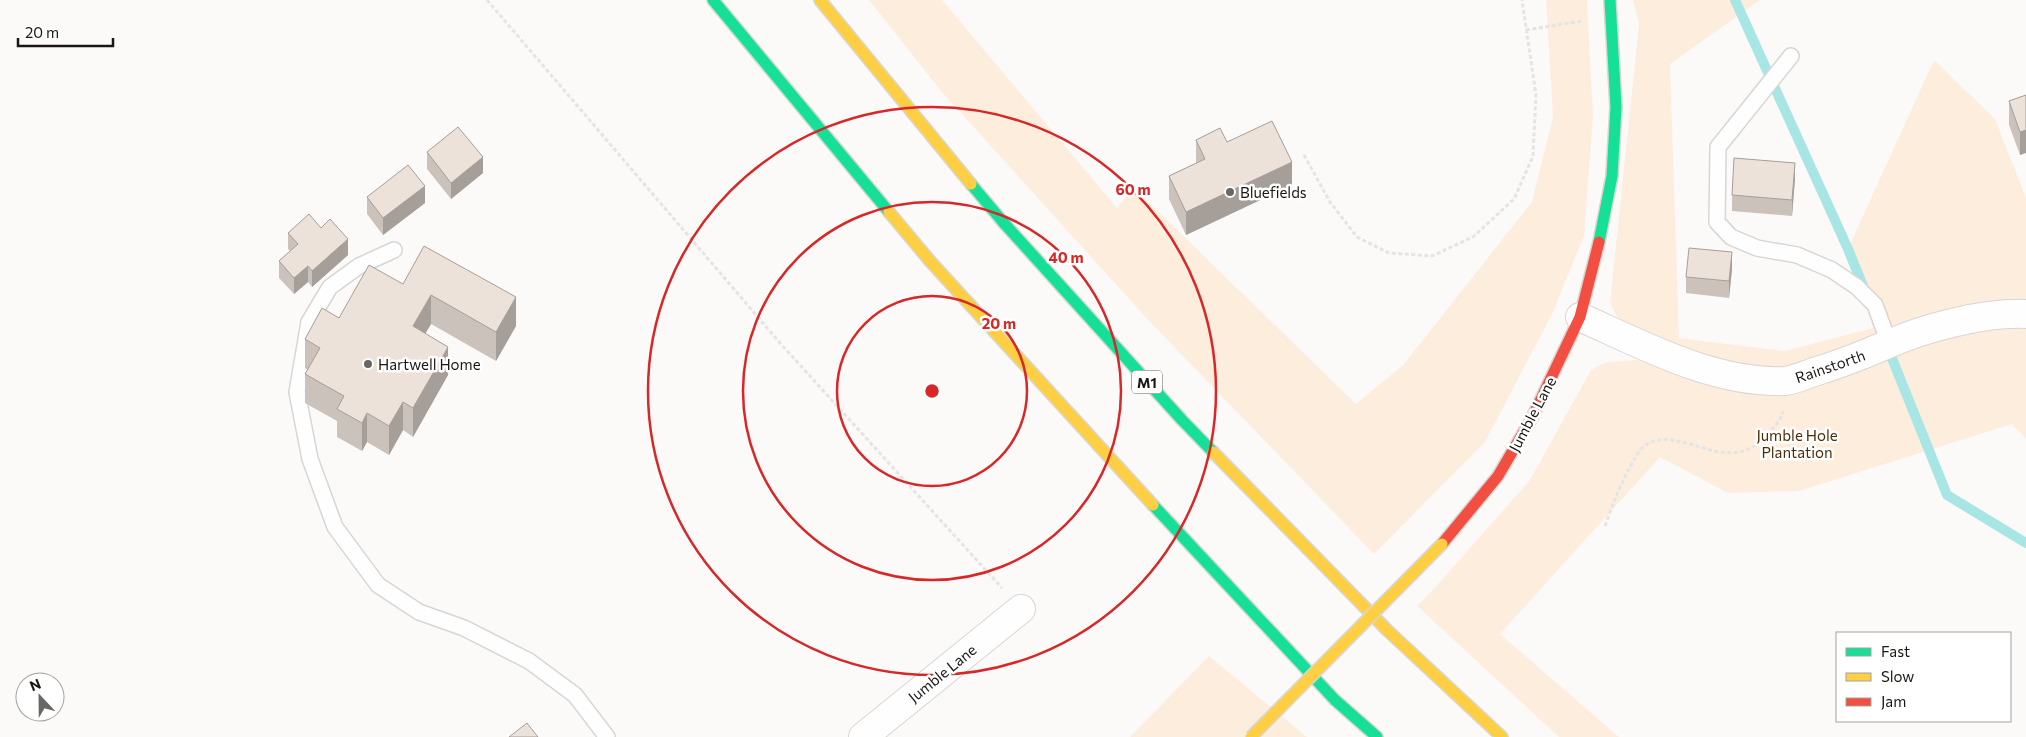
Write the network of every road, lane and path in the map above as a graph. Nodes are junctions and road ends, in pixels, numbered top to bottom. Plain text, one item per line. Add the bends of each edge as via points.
1 (486, 0) edge
2 (713, 0) edge
3 (820, 0) edge
4 (1522, 0) edge
5 (1610, 0) edge
6 (1612, 17) junction
7 (1526, 30) junction
8 (1791, 56) dead end
9 (1304, 155) dead end
10 (394, 250) dead end
11 (2026, 314) edge
12 (1580, 317) junction
13 (1889, 343) junction
14 (1787, 381) junction
15 (1605, 526) dead end
16 (1021, 609) joint
17 (607, 737) edge
18 (863, 737) edge
19 (1251, 737) edge
20 (1377, 737) edge
21 (1502, 737) edge

1 - 16 path via 780,343
2 - 20 main road via 930,260 1322,686
3 - 21 main road, M1 via 1003,222 1182,420 1387,630
4 - 7 path
5 - 6 main road, Jumble Lane
6 - 7 path
6 - 12 main road, Jumble Lane via 1616,108 1612,176
7 - 9 path via 1536,95 1533,156 1514,199 1473,237 1432,256 1389,253 1357,237 1330,202
8 - 13 lane via 1718,147 1717,222 1731,237 1757,248 1797,255 1832,270 1857,287 1875,305
10 - 17 lane via 359,266 330,287 308,322 297,392 310,460 336,527 378,585 419,612 464,628 529,661 575,695
11 - 13 street, Rainstorth via 1947,324
12 - 14 street, Rainstorth via 1693,366 1750,378
12 - 19 main road, Jumble Lane, bridge via 1532,418 1498,476 1442,544
13 - 14 street, Rainstorth via 1844,363
14 - 15 path via 1788,394 1781,419 1759,444 1737,453 1712,452 1660,438 1642,448 1621,482
16 - 18 street, Jumble Lane

